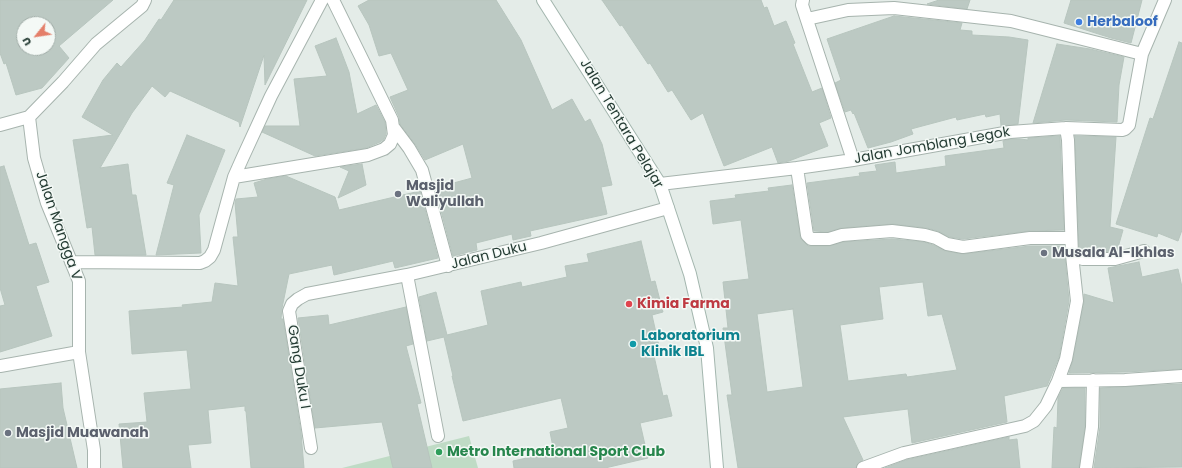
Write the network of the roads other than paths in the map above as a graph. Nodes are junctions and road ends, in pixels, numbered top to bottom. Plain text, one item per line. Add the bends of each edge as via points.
1 (145, 0) edge
2 (322, 0) edge
3 (333, 0) edge
4 (543, 0) edge
5 (1166, 0) edge
6 (801, 2) edge
7 (807, 19) junction
8 (1142, 54) junction
9 (29, 117) junction
10 (0, 124) edge
11 (394, 128) junction
12 (1066, 128) junction
13 (853, 160) junction
14 (797, 168) junction
15 (234, 177) junction
16 (660, 184) junction
17 (668, 208) junction
18 (1071, 238) junction
19 (1144, 251) dead end
20 (1072, 255) junction
21 (71, 262) junction
22 (448, 266) junction
23 (407, 275) junction
24 (307, 294) joint
25 (79, 352) junction
26 (0, 366) edge
27 (1182, 376) edge
28 (1093, 380) junction
29 (1058, 381) junction
30 (438, 436) dead end
31 (311, 448) dead end
32 (94, 468) edge
33 (717, 468) edge
34 (863, 468) edge
35 (1086, 468) edge

1 - 9 street via 142,6 96,44
2 - 15 street via 271,96
3 - 11 street
4 - 16 street, Jalan Tentara Pelajar
5 - 8 street, Jalan Jomblang Legok
6 - 7 street
7 - 8 street via 848,10 894,8 1011,21
7 - 13 street
8 - 12 street, Jalan Jomblang Legok via 1128,127 1122,130
9 - 10 street
9 - 21 street, Jalan Mangga V via 34,158 47,203
11 - 15 street via 390,144 374,154
11 - 22 street via 422,170
12 - 13 street, Jalan Jomblang Legok via 1010,132
12 - 18 street
13 - 14 street, Jalan Jomblang Legok
14 - 16 street, Jalan Jomblang Legok
14 - 18 street via 807,236 811,239 892,231 926,235 963,248 1030,238
15 - 21 street via 214,250 205,261
16 - 17 street, Jalan Tentara Pelajar
17 - 22 street, Jalan Duku
17 - 33 street, Jalan Tentara Pelajar via 690,274 708,348
18 - 20 street
19 - 20 street via 1115,259 1083,259
20 - 29 street via 1077,301 1066,359
21 - 25 street, Jalan Mangga V via 79,281
22 - 23 street, Jalan Duku
23 - 24 street, Jalan Duku
23 - 30 street
24 - 31 street, Gang Duku I via 298,298 289,311
25 - 26 street
25 - 32 street, Jalan Mangga V via 94,450
27 - 28 street
28 - 29 street
28 - 35 street via 1092,427
29 - 34 street via 1046,406 1034,421 1025,426 904,453

